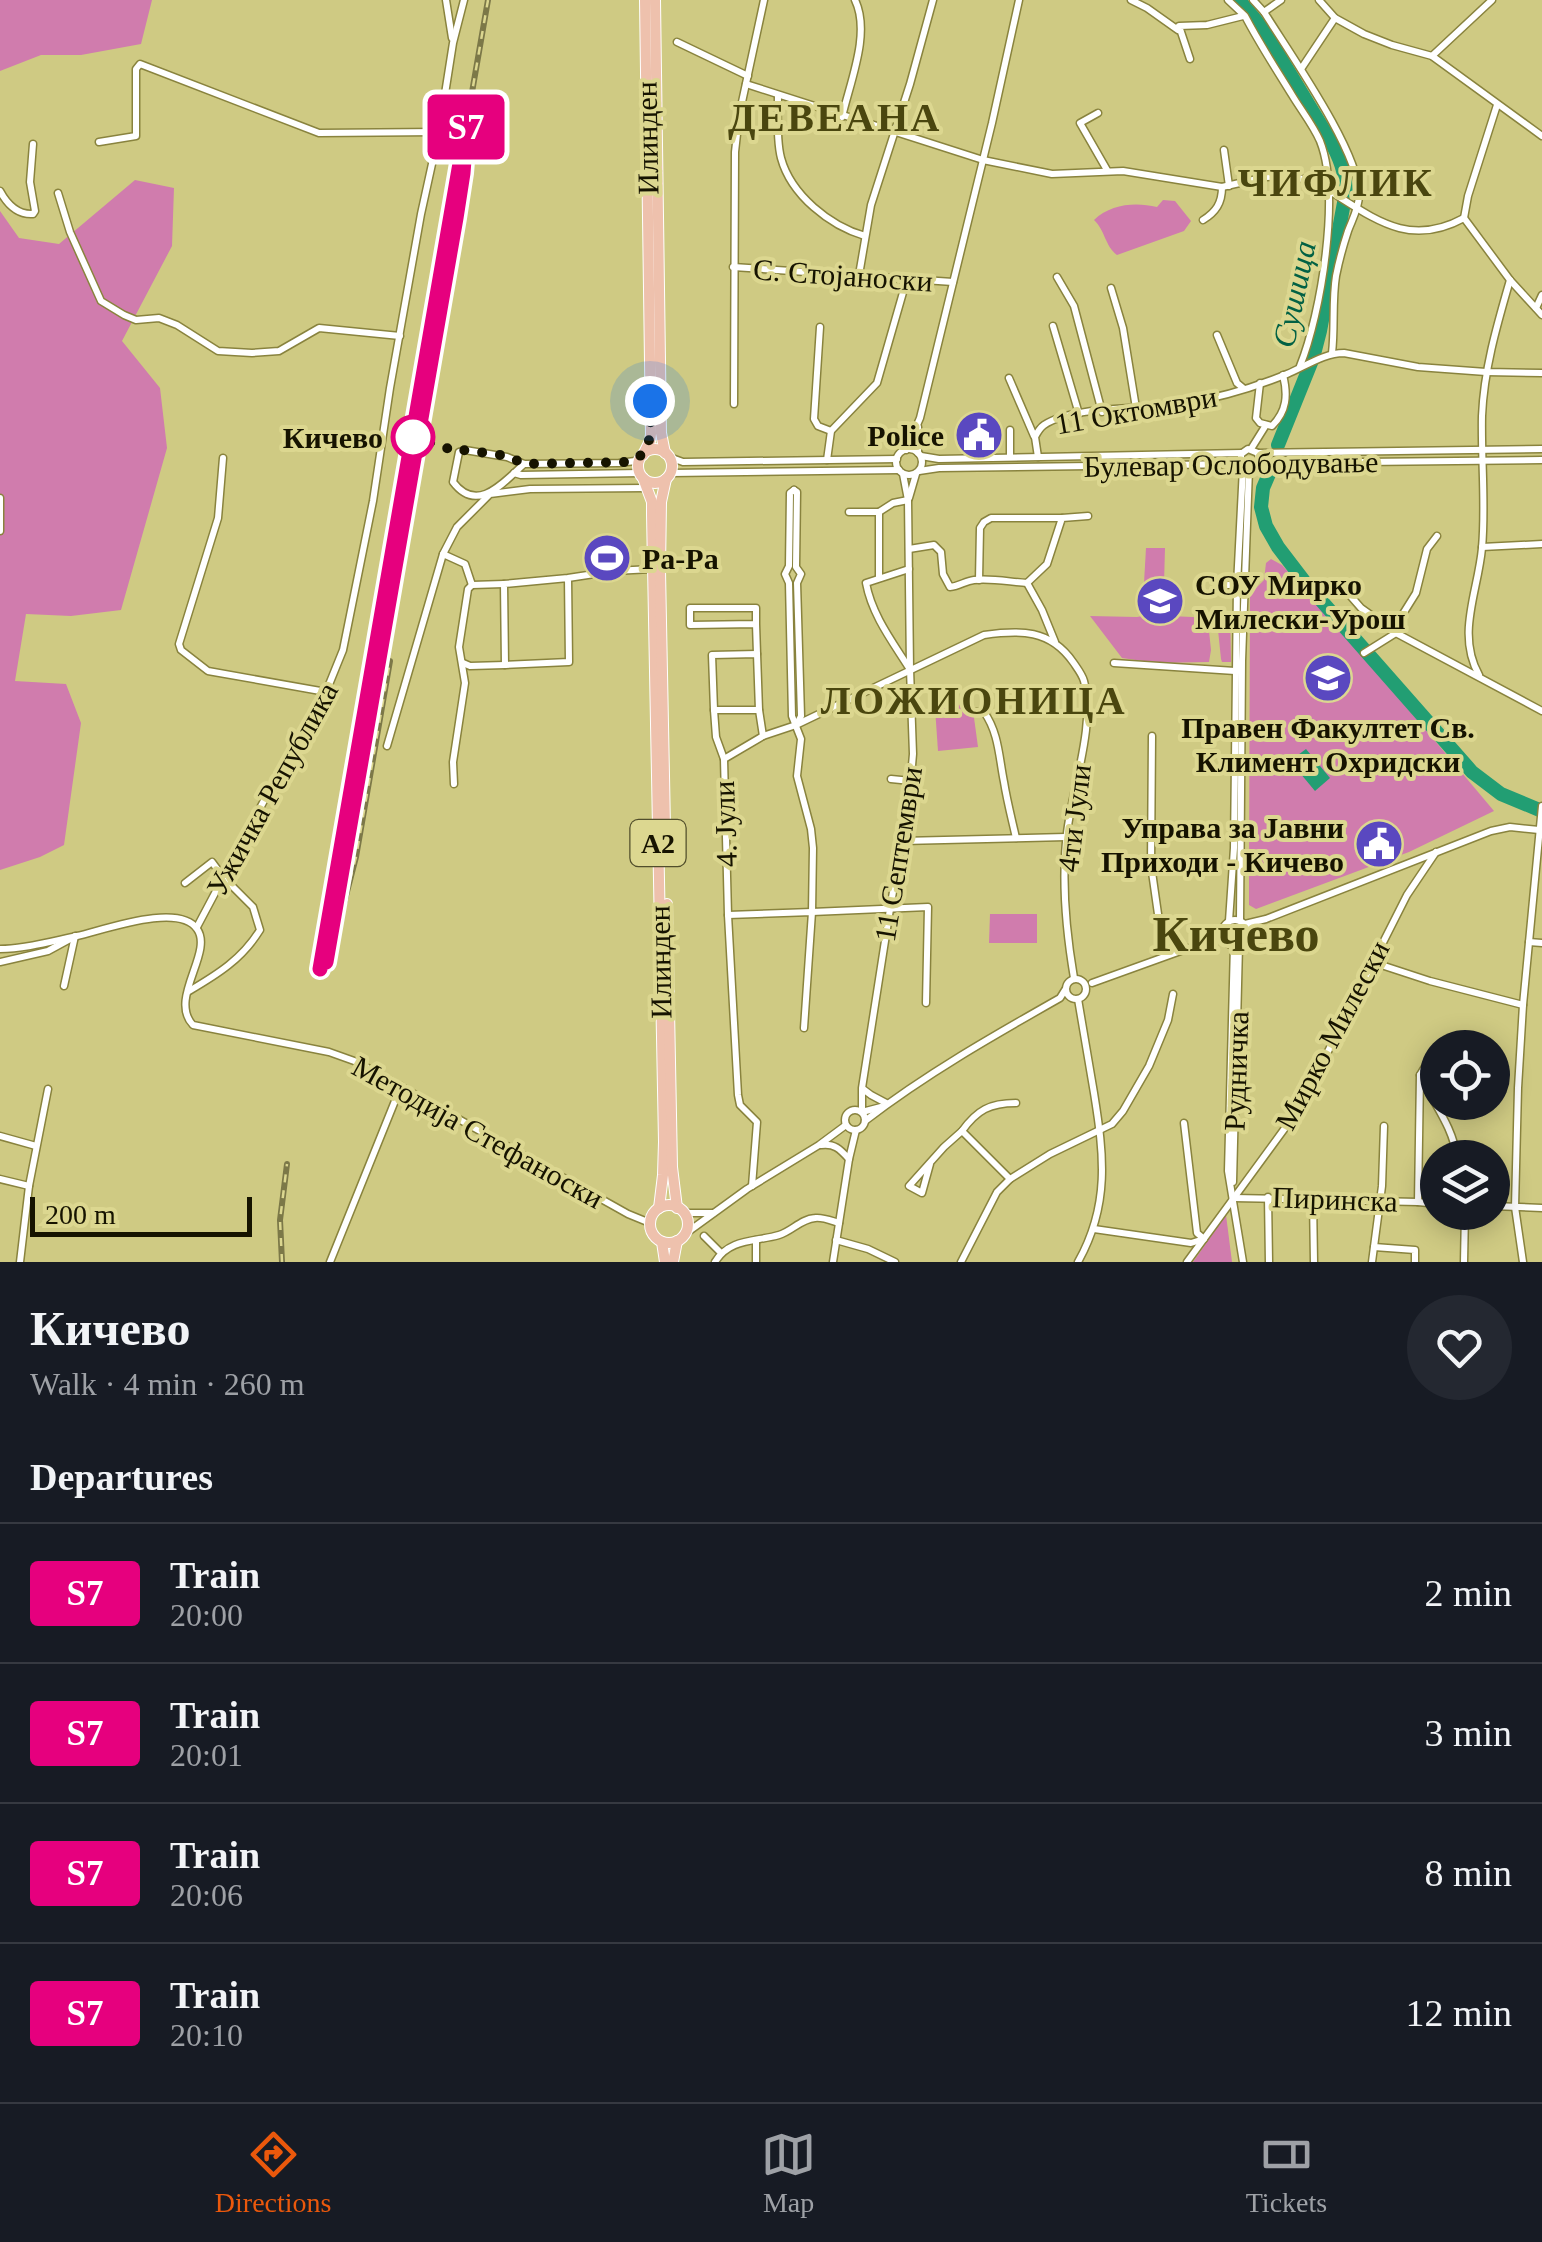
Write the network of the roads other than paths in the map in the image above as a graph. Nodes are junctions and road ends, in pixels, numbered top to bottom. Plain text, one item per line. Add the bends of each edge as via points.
1 (446, 0) edge
2 (464, 0) edge
3 (645, 0) edge
4 (654, 0) edge
5 (764, 0) edge
6 (855, 0) edge
7 (932, 0) edge
8 (1020, 0) edge
9 (1131, 0) edge
10 (1228, 0) edge
11 (1253, 0) edge
12 (1281, 0) edge
13 (1319, 0) edge
14 (1492, 0) edge
15 (1264, 12) junction
16 (1244, 16) junction
17 (1335, 18) junction
18 (1180, 30) junction
19 (677, 42) dead end
20 (453, 43) junction
21 (1432, 56) junction
22 (1190, 59) dead end
23 (1300, 70) junction
24 (747, 80) junction
25 (778, 94) junction
26 (1497, 104) junction
27 (1098, 113) dead end
28 (842, 116) junction
29 (439, 132) junction
30 (894, 134) junction
31 (1542, 136) edge
32 (99, 142) dead end
33 (33, 144) dead end
34 (1224, 150) dead end
35 (983, 160) junction
36 (1107, 170) junction
37 (1226, 186) junction
38 (1328, 190) junction
39 (0, 191) edge
40 (58, 193) dead end
41 (1357, 208) junction
42 (1464, 218) junction
43 (1203, 220) dead end
44 (865, 236) junction
45 (734, 267) junction
46 (858, 275) junction
47 (1057, 277) dead end
48 (902, 278) junction
49 (1510, 280) junction
50 (953, 282) junction
51 (1111, 288) dead end
52 (1542, 295) edge
53 (1539, 312) edge
54 (1053, 326) dead end
55 (820, 327) dead end
56 (1217, 335) dead end
57 (400, 336) junction
58 (1332, 353) junction
59 (1302, 367) junction
60 (1486, 372) junction
61 (1542, 373) edge
62 (1284, 375) junction
63 (1009, 378) dead end
64 (1260, 383) junction
65 (1244, 389) junction
66 (734, 404) dead end
67 (1136, 408) junction
68 (1102, 412) junction
69 (1080, 414) junction
70 (1266, 425) junction
71 (918, 426) junction
72 (1010, 430) dead end
73 (831, 431) junction
74 (1035, 437) junction
75 (906, 450) junction
76 (1482, 450) junction
77 (1542, 450) edge
78 (1251, 451) junction
79 (919, 454) junction
80 (643, 455) junction
81 (667, 455) junction
82 (1038, 457) junction
83 (222, 458) dead end
84 (1010, 458) junction
85 (897, 459) junction
86 (827, 460) junction
87 (1482, 460) junction
88 (1542, 460) edge
89 (1259, 463) junction
90 (524, 464) junction
91 (1244, 467) junction
92 (900, 472) junction
93 (918, 472) junction
94 (514, 473) junction
95 (668, 476) junction
96 (643, 480) junction
97 (490, 494) junction
98 (0, 498) edge
99 (908, 500) junction
100 (849, 512) dead end
101 (879, 512) junction
102 (1088, 516) dead end
103 (1062, 518) junction
104 (0, 531) edge
105 (1437, 536) dead end
106 (1542, 544) edge
107 (1482, 547) junction
108 (909, 549) junction
109 (442, 554) junction
110 (652, 569) junction
111 (910, 569) junction
112 (568, 578) junction
113 (879, 578) junction
114 (979, 580) junction
115 (1027, 582) junction
116 (504, 584) junction
117 (472, 585) junction
118 (1216, 585) dead end
119 (1237, 585) junction
120 (1346, 592) dead end
121 (756, 624) junction
122 (1396, 633) junction
123 (1055, 642) junction
124 (1364, 653) dead end
125 (757, 654) junction
126 (462, 662) junction
127 (1114, 663) dead end
128 (504, 665) junction
129 (910, 669) junction
130 (1235, 670) junction
131 (1479, 676) junction
132 (326, 692) junction
133 (714, 710) junction
134 (759, 710) junction
135 (1542, 711) edge
136 (976, 712) dead end
137 (796, 725) junction
138 (763, 736) junction
139 (1152, 736) dead end
140 (387, 746) dead end
141 (724, 760) junction
142 (891, 779) dead end
143 (911, 781) junction
144 (454, 784) dead end
145 (1542, 806) edge
146 (1539, 825) junction
147 (1066, 837) junction
148 (1016, 838) junction
149 (902, 841) junction
150 (1436, 852) junction
151 (222, 876) junction
152 (184, 883) dead end
153 (890, 909) junction
154 (812, 912) junction
155 (728, 915) junction
156 (1229, 922) junction
157 (1244, 925) junction
158 (196, 927) junction
159 (1223, 930) junction
160 (76, 936) junction
161 (1214, 939) junction
162 (1529, 942) junction
163 (1542, 942) edge
164 (1233, 944) junction
165 (0, 949) edge
166 (1164, 956) junction
167 (0, 962) edge
168 (1372, 962) junction
169 (1074, 978) junction
170 (1087, 985) junction
171 (64, 986) dead end
172 (188, 991) junction
173 (1173, 994) dead end
174 (1068, 996) junction
175 (926, 1003) dead end
176 (1523, 1005) junction
177 (804, 1028) dead end
178 (1420, 1075) edge
179 (401, 1086) junction
180 (862, 1088) junction
181 (48, 1089) dead end
182 (1016, 1103) dead end
183 (884, 1105) junction
184 (851, 1110) junction
185 (863, 1116) junction
186 (1184, 1123) dead end
187 (846, 1124) junction
188 (1384, 1126) dead end
189 (856, 1130) junction
190 (1100, 1130) junction
191 (962, 1131) junction
192 (0, 1136) edge
193 (819, 1145) junction
194 (36, 1146) junction
195 (849, 1159) junction
196 (930, 1164) junction
197 (0, 1179) edge
198 (1010, 1179) junction
199 (29, 1186) junction
200 (752, 1186) junction
201 (1268, 1197) junction
202 (1232, 1198) junction
203 (1313, 1199) junction
204 (1380, 1201) junction
205 (1418, 1202) joint
206 (1510, 1207) edge
207 (1515, 1207) junction
208 (659, 1208) junction
209 (1542, 1208) edge
210 (680, 1210) junction
211 (714, 1213) junction
212 (839, 1223) junction
213 (650, 1224) junction
214 (1094, 1228) junction
215 (1465, 1230) edge
216 (704, 1236) dead end
217 (681, 1238) junction
218 (756, 1240) junction
219 (836, 1240) junction
220 (1204, 1240) junction
221 (662, 1242) junction
222 (1374, 1248) junction
223 (721, 1253) junction
224 (20, 1262) edge
225 (330, 1262) edge
226 (665, 1262) edge
227 (673, 1262) edge
228 (716, 1262) edge
229 (756, 1262) edge
230 (833, 1262) edge
231 (894, 1262) edge
232 (961, 1262) edge
233 (1078, 1262) edge
234 (1187, 1262) edge
235 (1242, 1262) edge
236 (1268, 1262) edge
237 (1314, 1262) edge
238 (1372, 1262) edge
239 (1415, 1262) edge
240 (1464, 1262) edge
241 (1524, 1262) edge

1 - 20 street
2 - 20 street, Ужичка Република
3 - 80 main road, Илинден / A2 via 650,440
4 - 81 main road, Илинден / A2 via 661,433
5 - 24 street
6 - 28 street via 862,30
7 - 30 street
8 - 35 street
9 - 18 street
10 - 16 street
11 - 15 street
12 - 15 street
13 - 17 street
14 - 21 street
15 - 23 street
16 - 18 street
16 - 38 street via 1317,135
17 - 21 street
17 - 23 street
18 - 22 street
19 - 24 street
20 - 29 street, Ужичка Република
21 - 26 street
23 - 41 street via 1352,160
24 - 25 street
24 - 45 street via 735,152
25 - 28 street
25 - 44 street via 781,158 790,176 828,219
26 - 31 street
26 - 42 street
27 - 36 street via 1080,123
28 - 30 street
29 - 32 street via 319,132 140,64 136,136
29 - 57 street, Ужичка Република
30 - 35 street
30 - 44 street
33 - 39 street via 35,210 20,213
34 - 37 street
35 - 36 street via 1052,174
35 - 50 street
36 - 37 street
37 - 38 street via 1285,176 1321,182
37 - 43 street via 1219,206
38 - 41 street
38 - 59 street via 1327,235
40 - 57 street via 101,301 124,315 177,324 218,351 279,351 319,328
41 - 42 street via 1400,229 1444,229
41 - 58 street via 1336,280
42 - 49 street
44 - 46 street
45 - 46 street, С. Стојаноски
45 - 66 street
46 - 48 street, С. Стојаноски
47 - 68 street via 1074,306
48 - 50 street, С. Стојаноски
48 - 73 street via 877,383
49 - 53 street
49 - 60 street
50 - 71 street
51 - 67 street
52 - 53 street
54 - 69 street
55 - 73 street via 814,420
56 - 65 street
57 - 132 street, Ужичка Република via 351,614
58 - 59 street
58 - 60 street
59 - 62 street, 11 Октомври
60 - 61 street
60 - 76 street
62 - 64 street, 11 Октомври
62 - 70 street via 1288,398 1274,425
63 - 74 street
64 - 65 street, 11 Октомври
64 - 70 street via 1256,418
65 - 67 street, 11 Октомври
67 - 68 street, 11 Октомври
68 - 69 street, 11 Октомври
69 - 74 street, 11 Октомври via 1042,426
70 - 78 street
71 - 75 street
71 - 79 street
72 - 84 street
73 - 86 street
74 - 82 street, 11 Октомври
75 - 79 street
75 - 85 street
76 - 77 street, Булевар Ослободување
76 - 78 street, Булевар Ослободување
76 - 87 street
78 - 82 street, Булевар Ослободување
78 - 89 street
78 - 91 street via 1240,458
79 - 84 street, Булевар Ослободување
79 - 93 street
80 - 81 main road
80 - 90 street via 629,462
80 - 96 main road, Илинден / A2
81 - 86 street via 683,462
81 - 95 main road, Илинден / A2
82 - 84 street, Булевар Ослободување
83 - 132 street via 218,518 181,650 208,671
85 - 86 street
85 - 92 street
87 - 88 street, Булевар Ослободување
87 - 89 street, Булевар Ослободување
87 - 107 street
89 - 91 street, Булевар Ослободување
90 - 94 street
90 - 97 street via 459,452 456,488 470,496
91 - 93 street, Булевар Ослободување
91 - 119 street
91 - 157 street
92 - 93 street
92 - 95 street
92 - 99 street, 11 Септември
93 - 99 street, 11 Септември
94 - 96 street
94 - 97 street
95 - 96 main road via 657,483
95 - 210 main road, Илинден / A2 via 661,502 661,589 670,1102 673,1189
96 - 97 street
96 - 110 main road, Илинден / A2 via 652,502
97 - 109 street via 457,527
98 - 104 street
99 - 101 street
99 - 108 street, 11 Септември
100 - 101 street
101 - 113 street
102 - 103 street
103 - 114 street via 984,522
103 - 115 street via 1047,564
105 - 122 street
106 - 107 street
107 - 131 street via 1467,639
108 - 111 street, 11 Септември
108 - 114 street via 934,545 950,586
109 - 117 street via 465,564
109 - 140 street
110 - 112 street
110 - 208 main road, Илинден / A2 via 664,1142
111 - 113 street
111 - 129 street, 11 Септември
112 - 116 street
112 - 128 street via 569,662
113 - 129 street via 866,582 869,598
114 - 115 street
115 - 123 street, 4ти Јули
116 - 117 street
116 - 128 street
117 - 126 street
118 - 119 street
119 - 130 street
120 - 122 street
121 - 121 street via 690,625 690,608 756,608
121 - 125 street
122 - 124 street
122 - 131 street
123 - 129 street via 1012,631 984,636
123 - 147 street, 4ти Јули via 1083,678 1087,718
125 - 133 street via 712,654
125 - 134 street
126 - 128 street
126 - 144 street
127 - 130 street
129 - 137 street, 4. Јули
129 - 143 street, 11 Септември
130 - 156 street
131 - 135 street
132 - 151 street, Ужичка Република
133 - 134 street
133 - 141 street
134 - 138 street
136 - 148 street via 988,716 997,741
137 - 137 street via 801,574 794,490 785,574
137 - 138 street, 4. Јули
137 - 154 street via 797,776 813,848
138 - 141 street, 4. Јули
139 - 166 street via 1152,865
141 - 155 street, 4. Јули
142 - 143 street
143 - 149 street, 11 Септември
145 - 146 street
146 - 150 street via 1491,831
146 - 162 street
147 - 148 street
147 - 169 street, 4ти Јули
148 - 149 street
149 - 153 street, 11 Септември
150 - 157 street
150 - 168 street, Мирко Милески
151 - 152 street via 212,862
151 - 158 street, Ужичка Република
151 - 172 street via 253,908 260,930 222,972
153 - 154 street
153 - 175 street via 928,907
153 - 180 street, 11 Септември
154 - 155 street
154 - 177 street
155 - 200 street via 738,1095 757,1122
156 - 157 street
156 - 159 street
157 - 164 street via 1247,938
158 - 160 street via 185,919 146,919
158 - 172 street via 199,950
159 - 161 street
159 - 164 street
160 - 165 street
160 - 167 street via 48,951
160 - 171 street
161 - 164 street
161 - 166 street
162 - 163 street
162 - 176 street
164 - 202 street, Рудничка
166 - 170 street
168 - 176 street
168 - 202 street, Мирко Милески via 1307,1093
169 - 170 street
169 - 174 street
170 - 174 street
172 - 179 street, Методија Стефаноски via 184,1009 193,1025 329,1052
173 - 190 street via 1149,1066 1122,1111
174 - 183 street
174 - 190 street
176 - 207 street
178 - 205 street
179 - 213 street, Методија Стефаноски
179 - 225 street
180 - 183 street
180 - 184 street
180 - 185 street
181 - 194 street
182 - 191 street via 983,1108
183 - 185 street
184 - 185 street
184 - 187 street
185 - 189 street
186 - 220 street via 1197,1233
187 - 189 street
187 - 193 street
188 - 204 street
189 - 195 street
190 - 198 street
190 - 214 street via 1104,1161
191 - 196 street
191 - 198 street
192 - 194 street
193 - 195 street via 830,1143
193 - 200 street
194 - 199 street
195 - 212 street
196 - 196 street via 914,1179 909,1186 922,1193
197 - 199 street
198 - 232 street
199 - 224 street
200 - 211 street
201 - 202 street, Пиринска
201 - 203 street, Пиринска
201 - 236 street
202 - 220 street, Мирко Милески
202 - 235 street, Рудничка
203 - 204 street, Пиринска
203 - 237 street
204 - 205 street, Пиринска
204 - 222 street
206 - 207 street
207 - 209 street
207 - 241 street
208 - 210 main road
208 - 213 main road, Илинден / A2
210 - 211 street
210 - 217 main road, Илинден / A2 via 687,1224
211 - 217 street
212 - 218 street via 815,1218
212 - 219 street
213 - 221 main road
214 - 220 street
214 - 233 street
215 - 240 street
216 - 223 street
217 - 221 main road
217 - 227 main road, Илинден / A2
218 - 223 street
218 - 229 street
219 - 230 street
219 - 231 street
220 - 234 street, Мирко Милески
221 - 226 main road
222 - 238 street
222 - 239 street via 1415,1250
223 - 228 street

